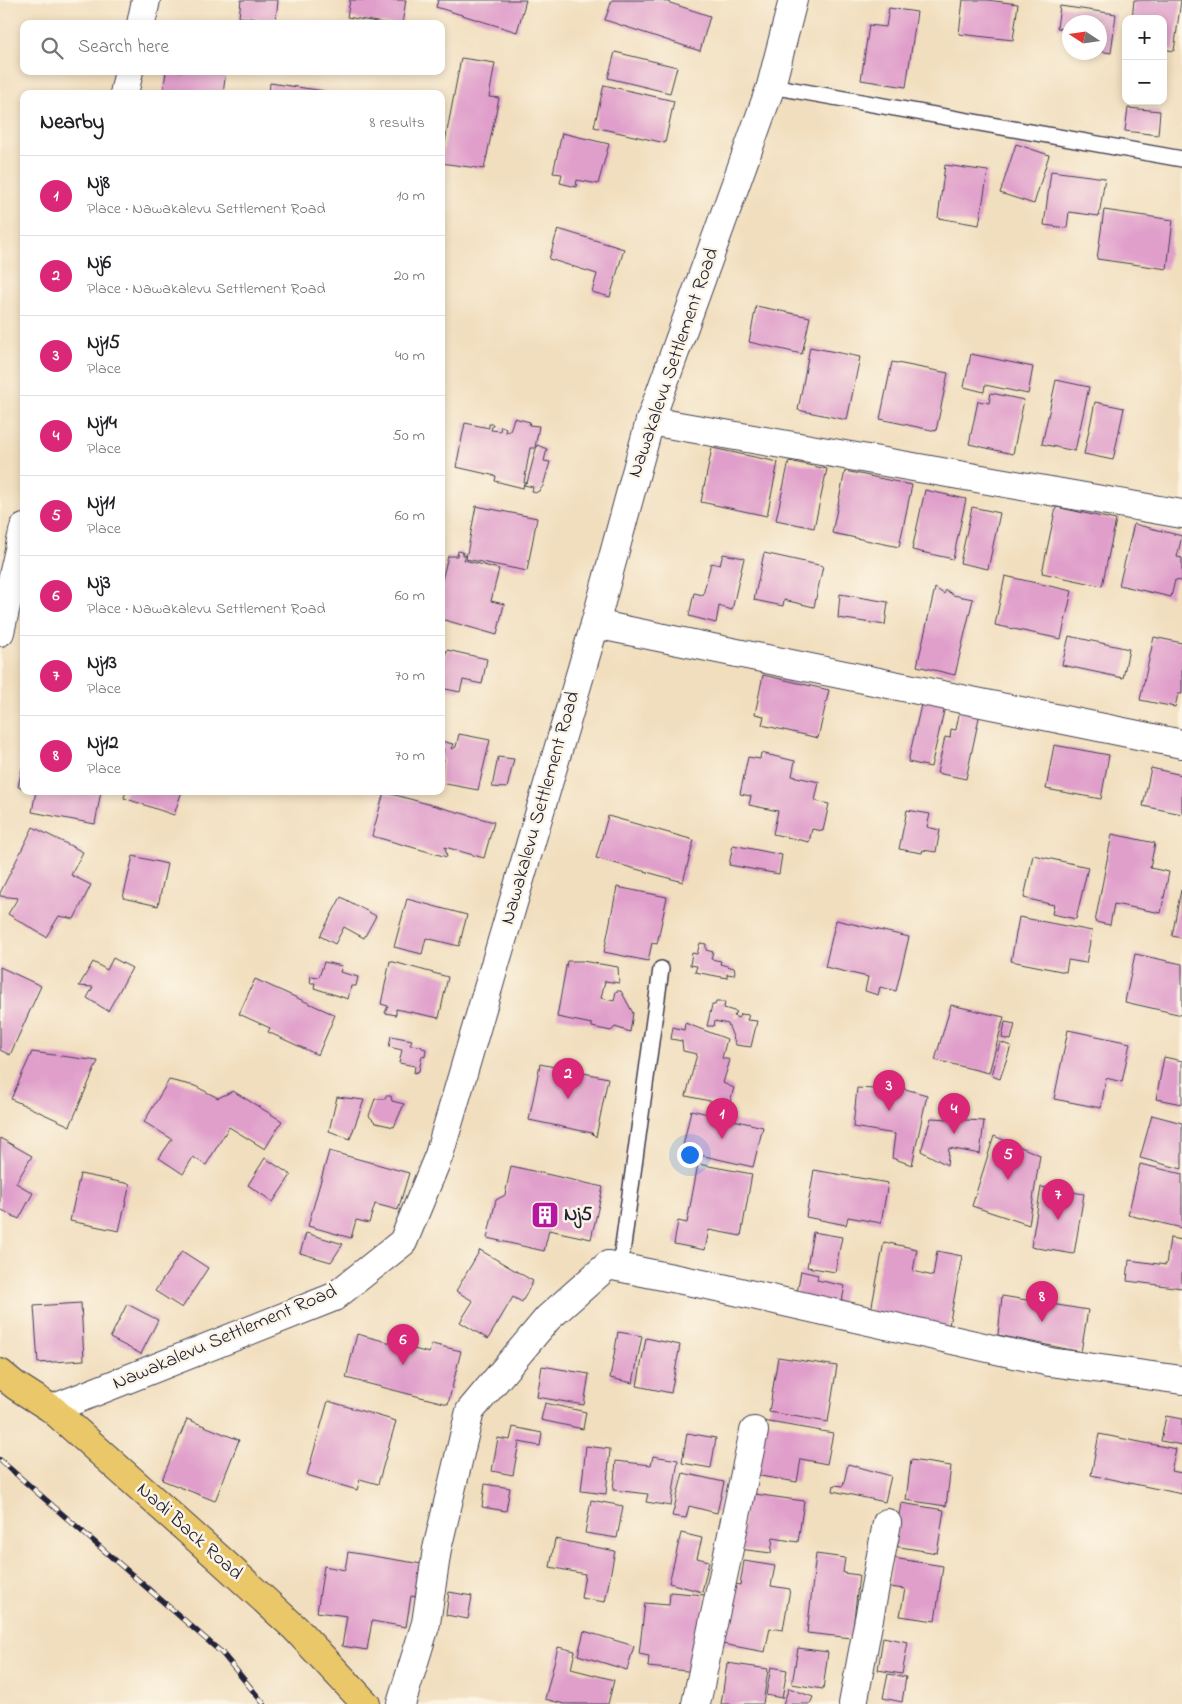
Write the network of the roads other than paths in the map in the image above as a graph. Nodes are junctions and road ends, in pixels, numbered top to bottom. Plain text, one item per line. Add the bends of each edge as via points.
1 (146, 0) edge
2 (793, 0) edge
3 (142, 20) edge
4 (129, 75) edge
5 (771, 86) junction
6 (125, 90) edge
7 (1182, 159) edge
8 (650, 421) junction
9 (1182, 514) edge
10 (20, 545) edge
11 (595, 624) junction
12 (0, 632) edge
13 (1182, 744) edge
14 (661, 969) dead end
15 (620, 1267) junction
16 (0, 1373) edge
17 (1182, 1380) edge
18 (52, 1409) junction
19 (754, 1431) dead end
20 (887, 1523) dead end
21 (366, 1704) edge
22 (401, 1704) edge
23 (696, 1704) edge
24 (853, 1704) edge

1 - 3 street
2 - 5 street, Nawakalevu Settlement Road
4 - 6 street
5 - 7 lane
5 - 8 street, Nawakalevu Settlement Road
8 - 9 street
8 - 11 street, Nawakalevu Settlement Road
10 - 12 street
11 - 13 street
11 - 18 street, Nawakalevu Settlement Road via 439,1155 403,1242 334,1297
14 - 15 lane
15 - 17 street via 1050,1362
15 - 22 street via 608,1265 548,1318 470,1411 437,1549 426,1623
16 - 18 highway, Nadi Back Road
18 - 21 highway, Nadi Back Road via 295,1628
19 - 23 street
20 - 24 street

